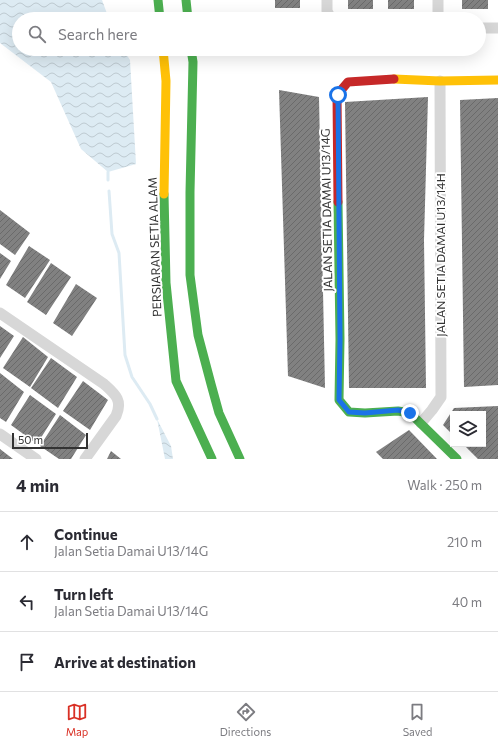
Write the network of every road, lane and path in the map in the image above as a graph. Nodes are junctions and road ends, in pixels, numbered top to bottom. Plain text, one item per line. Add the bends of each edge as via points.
1 (158, 0) edge
2 (186, 0) edge
3 (327, 0) edge
4 (438, 0) edge
5 (159, 12) edge
6 (187, 12) edge
7 (328, 12) edge
8 (438, 12) edge
9 (486, 28) edge
10 (498, 28) edge
11 (164, 56) edge
12 (192, 56) edge
13 (498, 80) edge
14 (440, 81) junction
15 (0, 313) edge
16 (421, 423) junction
17 (0, 434) edge
18 (36, 459) edge
19 (85, 459) edge
20 (212, 459) edge
21 (240, 459) edge
22 (457, 459) edge

1 - 5 main road
2 - 6 main road
3 - 7 street
4 - 8 street
9 - 10 street
11 - 20 main road, PERSIARAN SETIA ALAM via 166,81 163,174 166,283 176,381
12 - 21 main road via 190,275 198,335 211,384 219,413
13 - 14 main road, JALAN SETIA DAMAI U13/14G
14 - 16 street, JALAN SETIA DAMAI U13/14H via 441,397
14 - 16 main road, JALAN SETIA DAMAI U13/14G via 398,79 348,82 338,95 339,400 349,412 398,410 410,413
15 - 19 street via 104,384 119,400 116,416
16 - 22 main road
17 - 18 street

